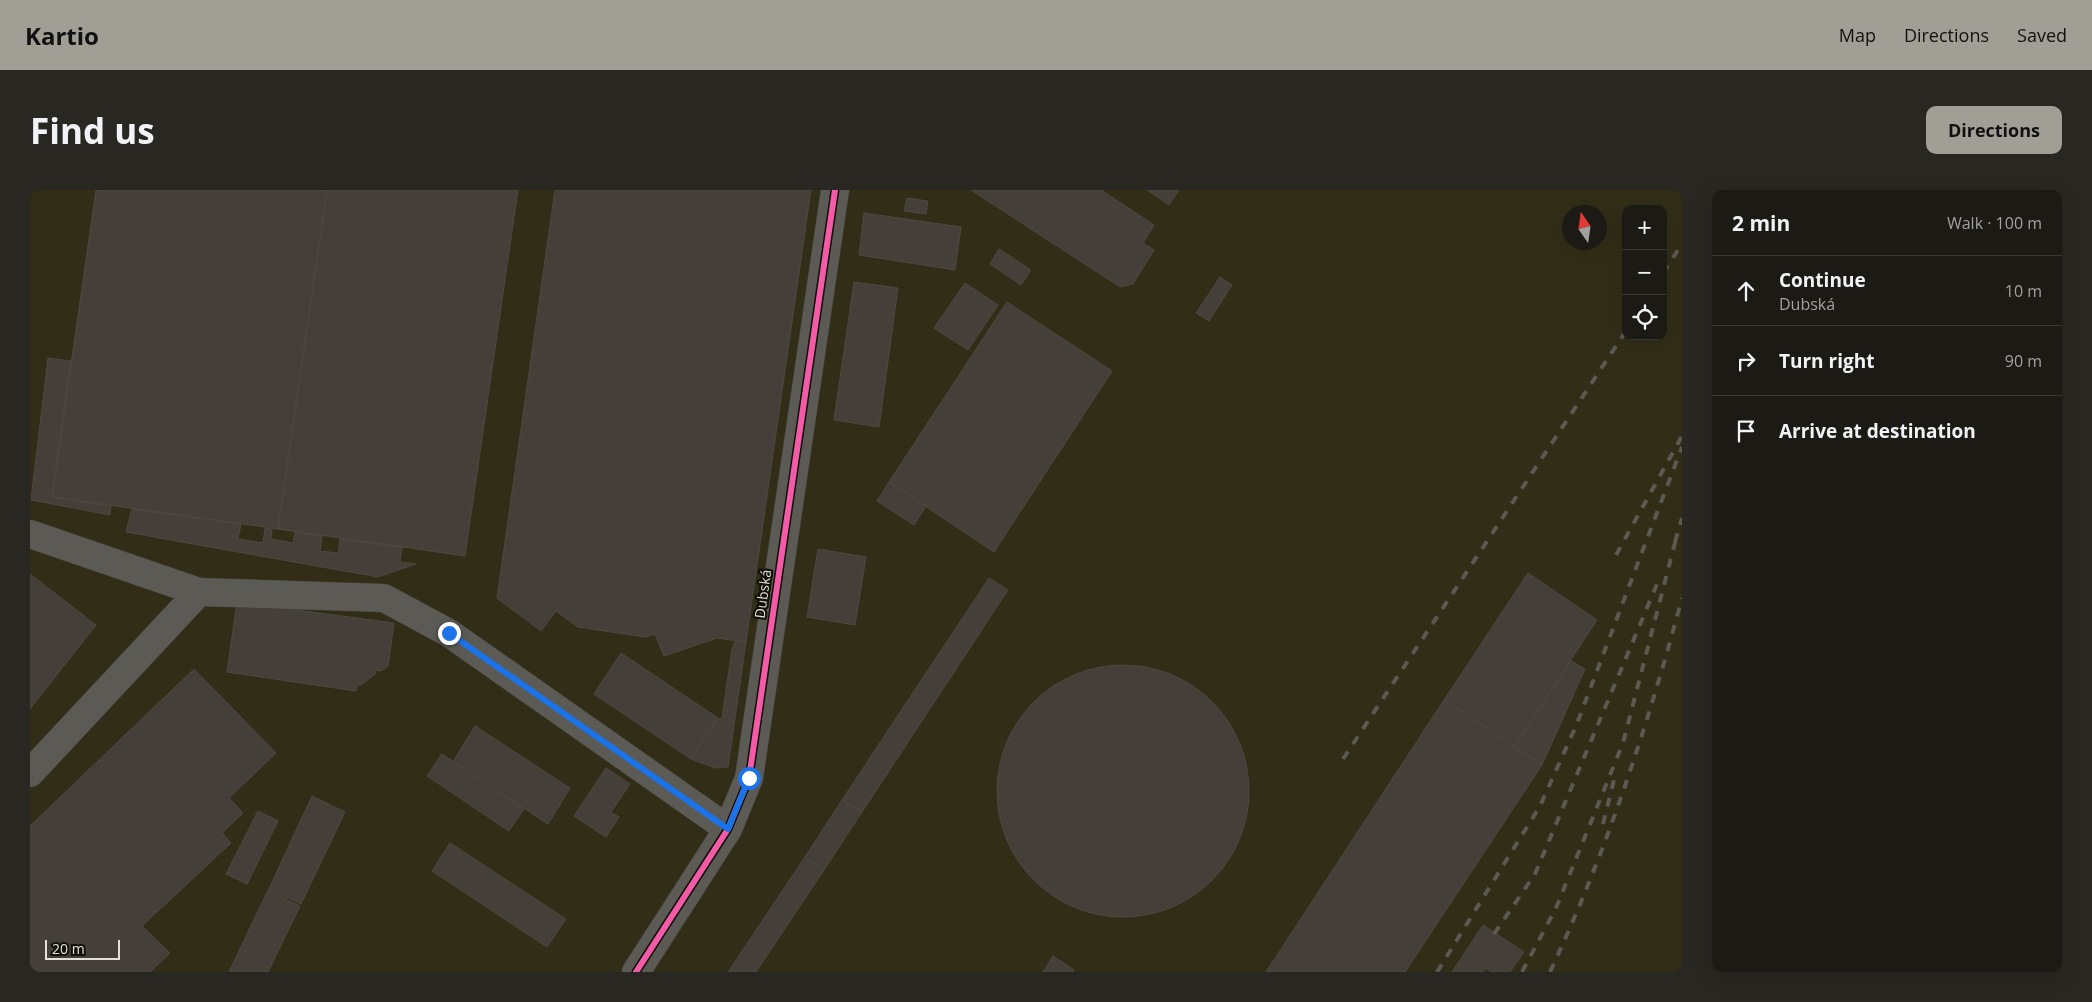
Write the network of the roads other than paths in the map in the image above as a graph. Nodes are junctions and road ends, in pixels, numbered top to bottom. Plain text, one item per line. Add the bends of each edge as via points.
1 (835, 190) edge
2 (30, 534) edge
3 (199, 592) junction
4 (30, 773) edge
5 (728, 829) junction
6 (636, 972) edge

1 - 5 street, Dubská via 749,778
2 - 3 street
3 - 4 street
3 - 5 street via 384,598 449,633
5 - 6 street, Dubská

